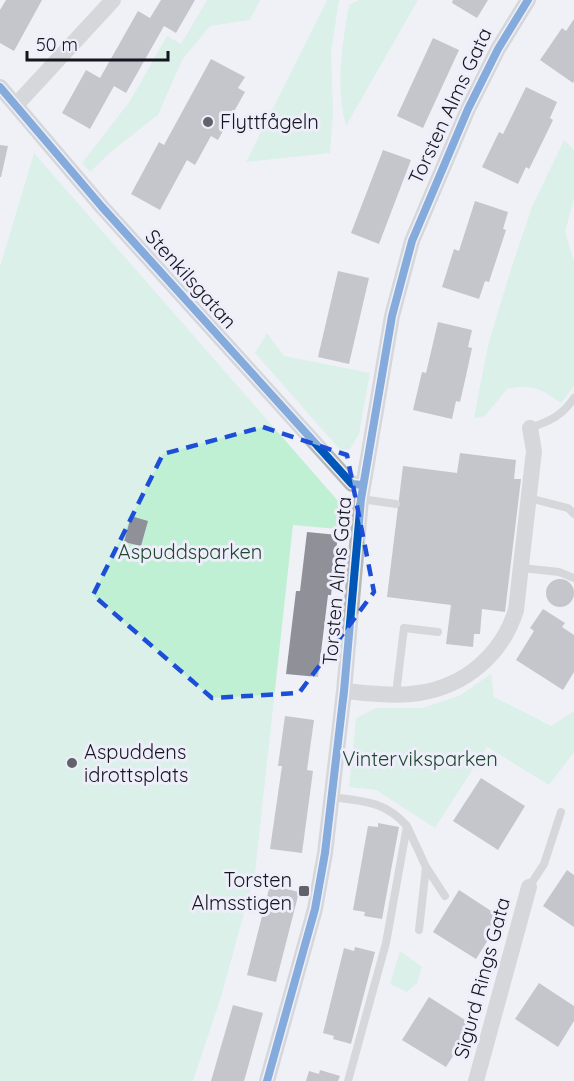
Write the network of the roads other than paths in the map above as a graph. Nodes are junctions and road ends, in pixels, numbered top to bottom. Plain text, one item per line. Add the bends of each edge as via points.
1 (113, 0) edge
2 (528, 0) edge
3 (0, 87) edge
4 (16, 105) junction
5 (574, 398) edge
6 (530, 428) joint
7 (362, 492) junction
8 (529, 498) junction
9 (396, 504) dead end
10 (574, 514) edge
11 (522, 568) junction
12 (574, 578) edge
13 (438, 632) dead end
14 (344, 692) junction
15 (396, 694) junction
16 (332, 797) junction
17 (561, 812) dead end
18 (406, 826) junction
19 (426, 867) junction
20 (529, 887) joint
21 (446, 896) dead end
22 (419, 930) dead end
23 (267, 1081) edge
24 (348, 1081) edge
25 (476, 1081) edge

1 - 4 street
2 - 7 street, Torsten Alms Gata via 468,109 412,241 392,316
3 - 4 street, Stenkilsgatan
4 - 7 street, Stenkilsgatan via 102,207
5 - 6 lane via 552,421
6 - 8 street via 534,451
7 - 9 lane
7 - 14 street, Torsten Alms Gata
8 - 10 lane via 568,508
8 - 11 street
11 - 12 lane via 559,572
11 - 15 street via 511,627 487,660 454,684
13 - 15 lane via 404,628
14 - 15 street
14 - 16 street, Torsten Alms Gata
16 - 18 lane via 373,802 395,813
16 - 23 street, Torsten Alms Gata via 315,909
17 - 20 lane via 544,864
18 - 19 lane
18 - 24 lane via 386,943
19 - 21 lane
19 - 22 lane
20 - 25 street, Sigurd Rings Gata

